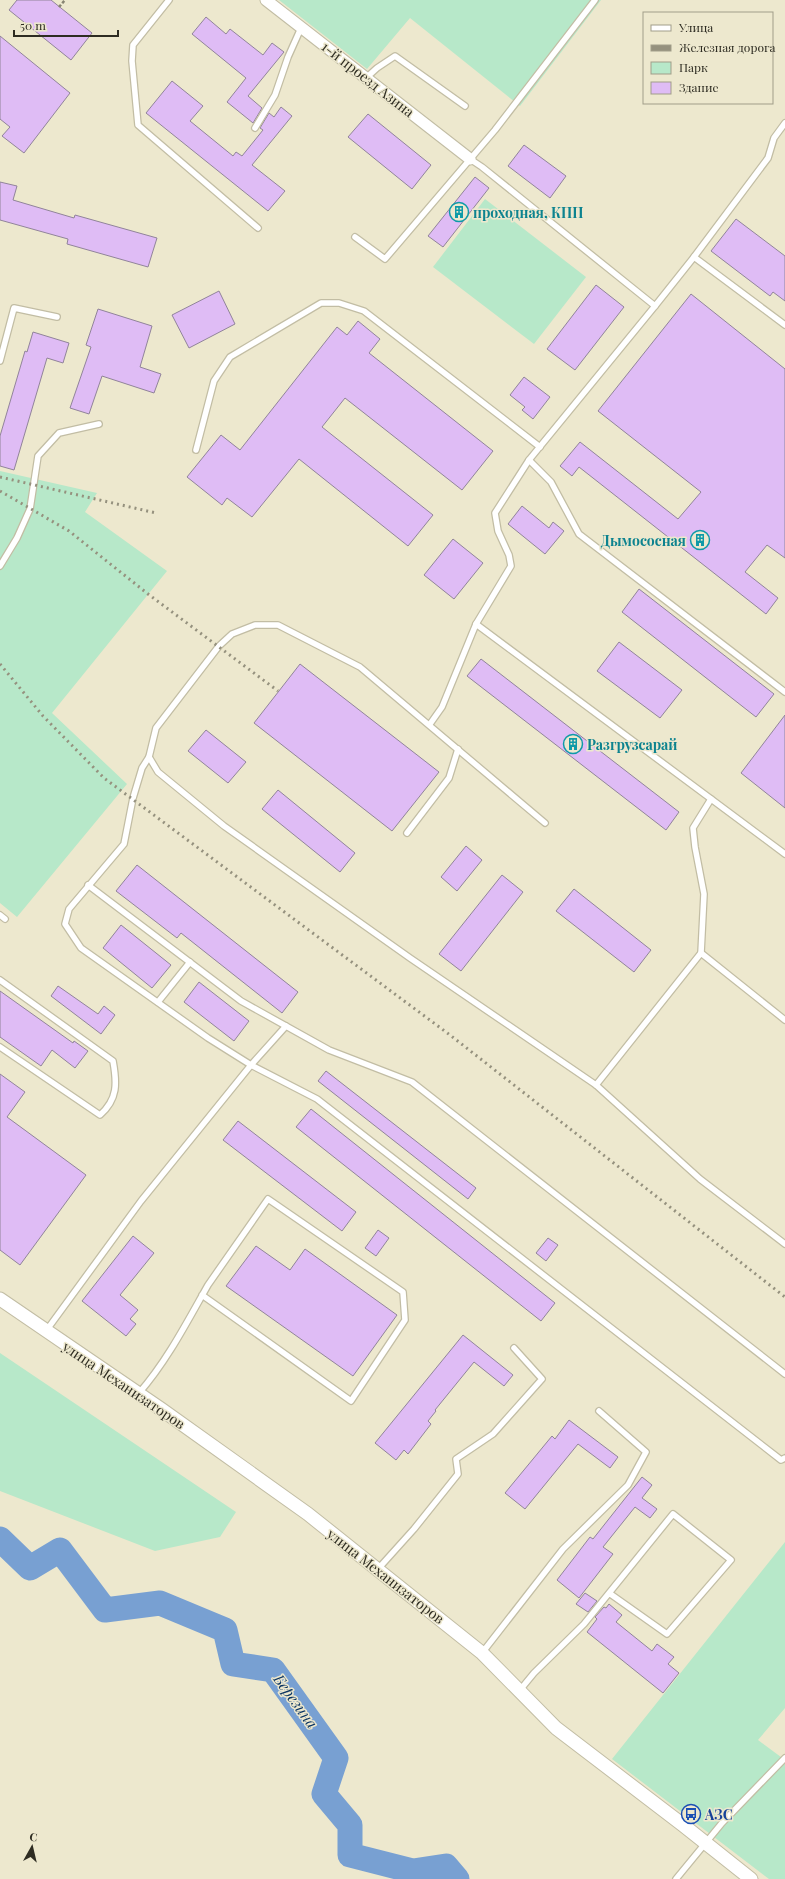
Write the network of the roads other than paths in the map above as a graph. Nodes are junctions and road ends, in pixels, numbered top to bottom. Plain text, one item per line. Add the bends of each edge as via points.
1 (169, 0) edge
2 (266, 0) edge
3 (595, 0) edge
4 (302, 28) junction
5 (366, 78) junction
6 (465, 106) dead end
7 (785, 123) edge
8 (254, 128) dead end
9 (470, 159) junction
10 (258, 228) dead end
11 (355, 237) dead end
12 (694, 257) junction
13 (655, 306) junction
14 (56, 317) dead end
15 (785, 324) edge
16 (0, 361) edge
17 (99, 424) dead end
18 (540, 446) junction
19 (196, 450) dead end
20 (529, 460) junction
21 (0, 566) edge
22 (476, 624) junction
23 (785, 692) edge
24 (430, 724) junction
25 (458, 749) junction
26 (149, 757) junction
27 (711, 799) junction
28 (545, 823) dead end
29 (407, 833) dead end
30 (785, 854) edge
31 (88, 885) junction
32 (701, 953) junction
33 (190, 962) junction
34 (0, 980) edge
35 (158, 1002) junction
36 (785, 1020) edge
37 (286, 1026) junction
38 (0, 1047) edge
39 (251, 1065) junction
40 (596, 1084) junction
41 (785, 1244) edge
42 (202, 1296) junction
43 (0, 1299) edge
44 (45, 1331) junction
45 (514, 1348) dead end
46 (785, 1374) edge
47 (139, 1394) junction
48 (598, 1411) dead end
49 (785, 1458) edge
50 (377, 1570) junction
51 (609, 1593) junction
52 (482, 1653) junction
53 (520, 1690) junction
54 (785, 1758) edge
55 (705, 1842) junction
56 (676, 1879) edge
57 (751, 1879) edge

1 - 10 lane via 133,45 138,125
2 - 4 street, 1-й проезд Азина
3 - 9 lane
4 - 5 street, 1-й проезд Азина
4 - 8 lane via 288,57 275,95
5 - 6 lane via 395,56
5 - 9 street, 1-й проезд Азина
7 - 12 lane via 774,138 768,158
9 - 11 lane via 385,259
9 - 13 lane
12 - 13 lane
12 - 15 lane
13 - 18 lane
14 - 16 lane via 14,308
17 - 21 lane via 59,433 38,456 30,509 17,538
18 - 19 lane via 364,311 339,302 320,303 230,357 214,381
18 - 20 lane
20 - 22 lane via 496,513 498,531 511,566
20 - 23 lane via 552,482 579,534
22 - 24 lane via 442,707
22 - 27 lane
24 - 25 lane
24 - 26 lane via 360,667 278,625 255,624 232,634 219,646 156,728
25 - 28 lane
25 - 29 lane via 449,778
26 - 31 lane via 142,768 133,798 124,844
26 - 40 lane via 158,772 224,826 410,958
27 - 30 lane
27 - 32 lane via 693,828 704,894
31 - 33 lane
31 - 35 lane via 69,909 65,924 81,948
32 - 36 lane
32 - 40 lane
33 - 35 lane
33 - 37 lane via 241,1001
34 - 38 lane via 113,1061 117,1083 109,1107 100,1115
35 - 39 lane
37 - 39 lane
37 - 46 lane via 329,1050 412,1082
39 - 44 lane via 141,1201
39 - 49 lane via 317,1099 781,1460
40 - 41 lane via 700,1178
42 - 42 lane via 268,1199 403,1292 405,1320 351,1401
42 - 47 lane via 177,1340
43 - 44 street, улица Механизаторов
44 - 47 street, улица Механизаторов
45 - 50 lane via 542,1379 493,1434 456,1459 458,1474
47 - 50 street, улица Механизаторов via 308,1514
48 - 52 lane via 646,1452 628,1485 563,1549
50 - 52 street, улица Механизаторов
51 - 51 lane via 673,1514 731,1560 667,1634
51 - 53 lane via 584,1624
52 - 53 street, улица Механизаторов
53 - 55 street, улица Механизаторов via 556,1728
54 - 55 lane
55 - 56 lane via 688,1867
55 - 57 street, улица Механизаторов

